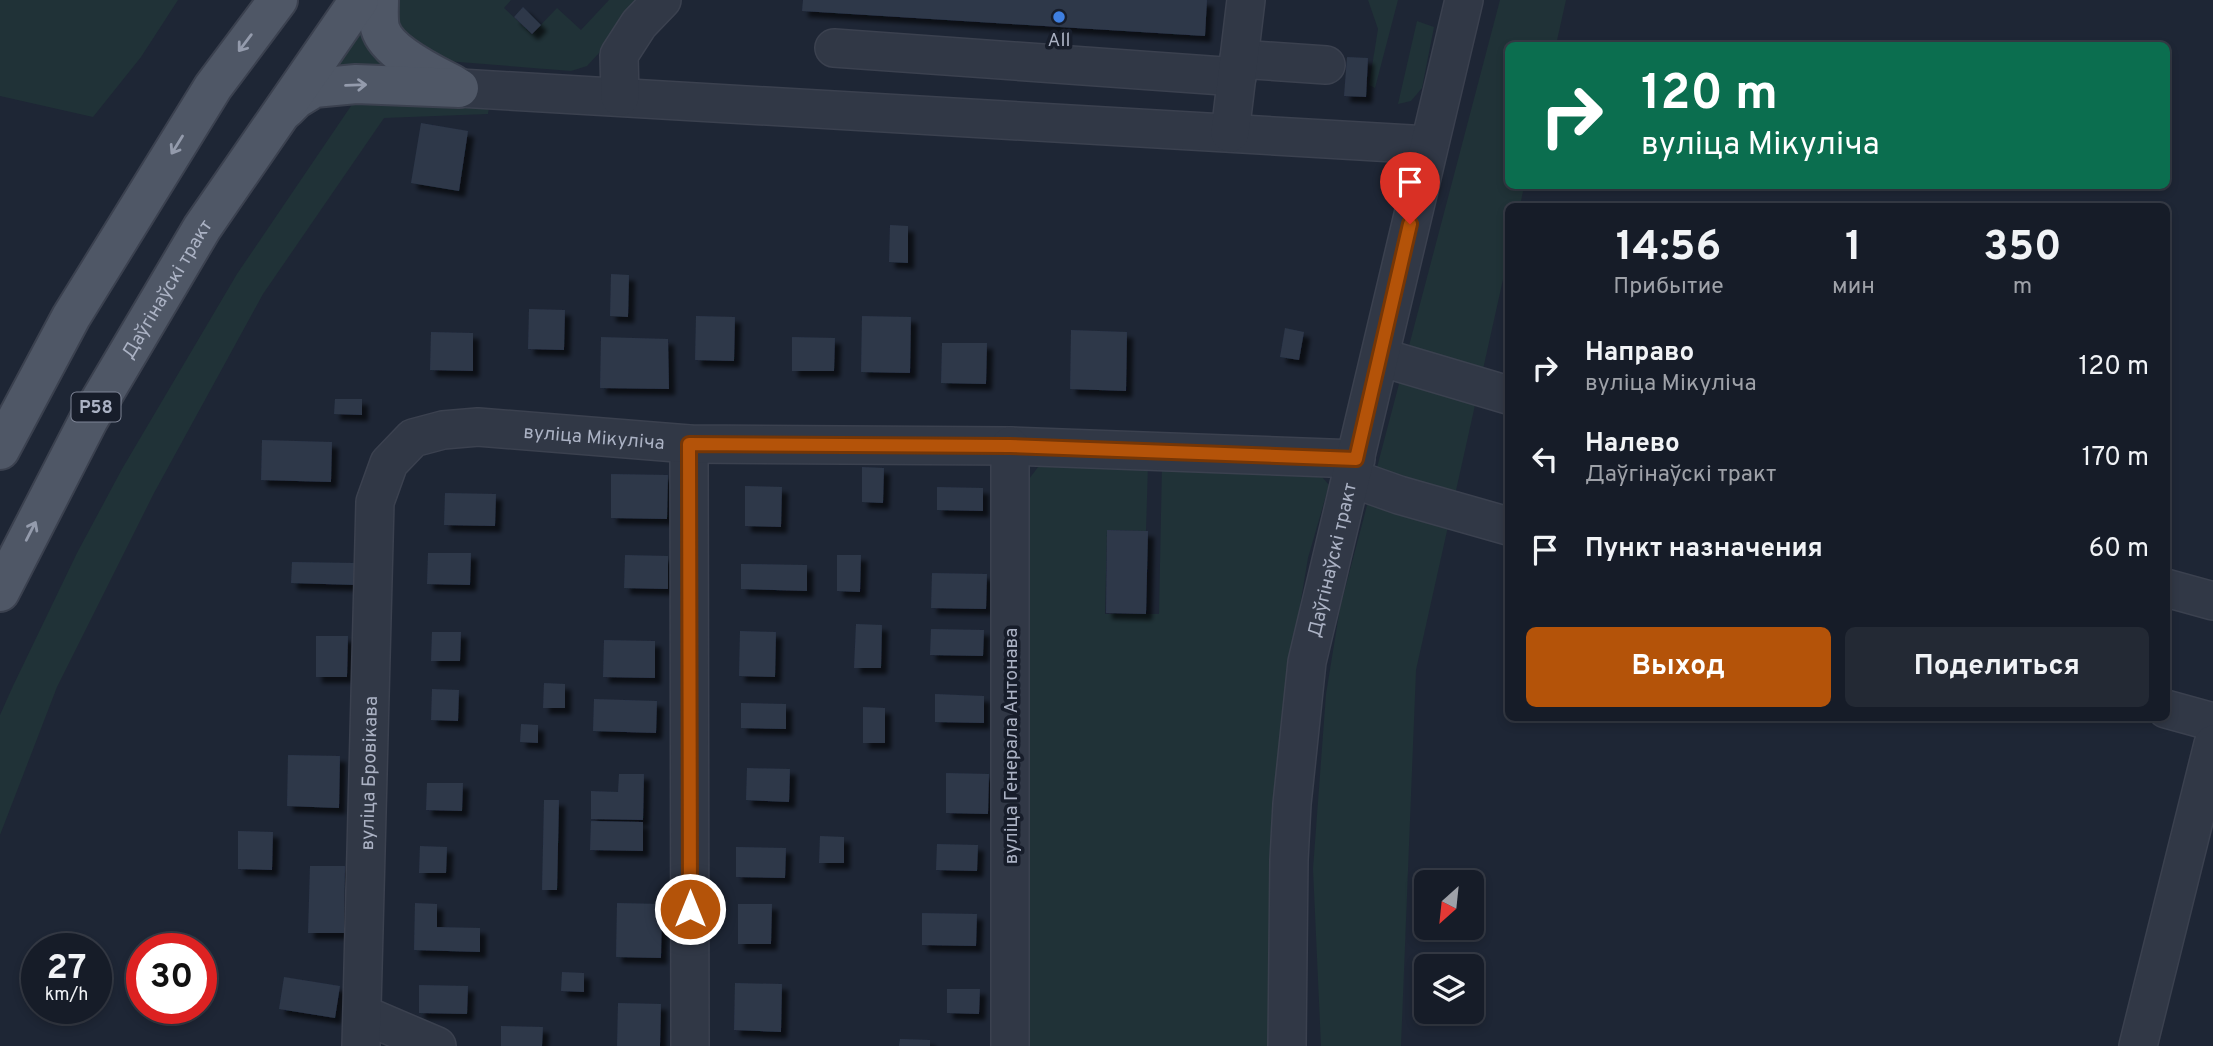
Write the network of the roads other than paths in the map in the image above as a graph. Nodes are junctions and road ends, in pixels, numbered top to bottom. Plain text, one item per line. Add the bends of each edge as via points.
1 (278, 0) edge
2 (359, 0) edge
3 (379, 0) edge
4 (662, 0) edge
5 (1246, 0) edge
6 (1464, 0) edge
7 (834, 48) dead end
8 (1326, 65) dead end
9 (1238, 68) junction
10 (459, 88) junction
11 (620, 97) junction
12 (275, 120) junction
13 (1230, 133) junction
14 (1428, 145) junction
15 (71, 317) junction
16 (1380, 357) junction
17 (0, 394) edge
18 (1505, 394) edge
19 (689, 444) junction
20 (1010, 446) junction
21 (0, 450) edge
22 (1354, 468) junction
23 (375, 502) joint
24 (1505, 525) edge
25 (2170, 589) edge
26 (0, 592) edge
27 (2213, 601) edge
28 (2170, 710) edge
29 (2213, 722) edge
30 (2213, 744) edge
31 (362, 1030) edge
32 (437, 1046) edge
33 (690, 1046) edge
34 (1010, 1046) edge
35 (1287, 1046) edge
36 (2137, 1046) edge

1 -> 15 main road via 213,87
2 - 12 main road, Даўгінаўскі тракт / Р58
3 - 10 main road via 380,30 389,41 417,65
4 - 11 street via 619,55
5 - 9 street
6 - 14 street, Даўгінаўскі тракт
7 - 9 street
8 - 9 street
9 - 13 street
10 - 11 street
12 -> 10 main road via 314,88 356,84
11 - 13 street
26 -> 12 main road, Даўгінаўскі тракт / Р58 via 89,419 202,228
13 - 14 street
14 - 16 street, Даўгінаўскі тракт
15 - 17 main road
15 - 21 main road
16 - 18 street
16 - 22 street, Даўгінаўскі тракт
19 - 20 street, вуліца Мікуліча
19 - 23 street, вуліца Мікуліча via 478,427 443,430 413,438 389,463
19 - 33 street
20 - 22 street, вуліца Мікуліча
20 - 34 street, вуліца Генерала Антонава
22 - 24 street, вуліца Мікуліча via 1399,495
22 - 35 street, Даўгінаўскі тракт via 1307,662 1291,815
23 - 31 street, вуліца Бровікава
25 - 27 street
28 - 29 street
30 - 36 street
31 - 32 street

